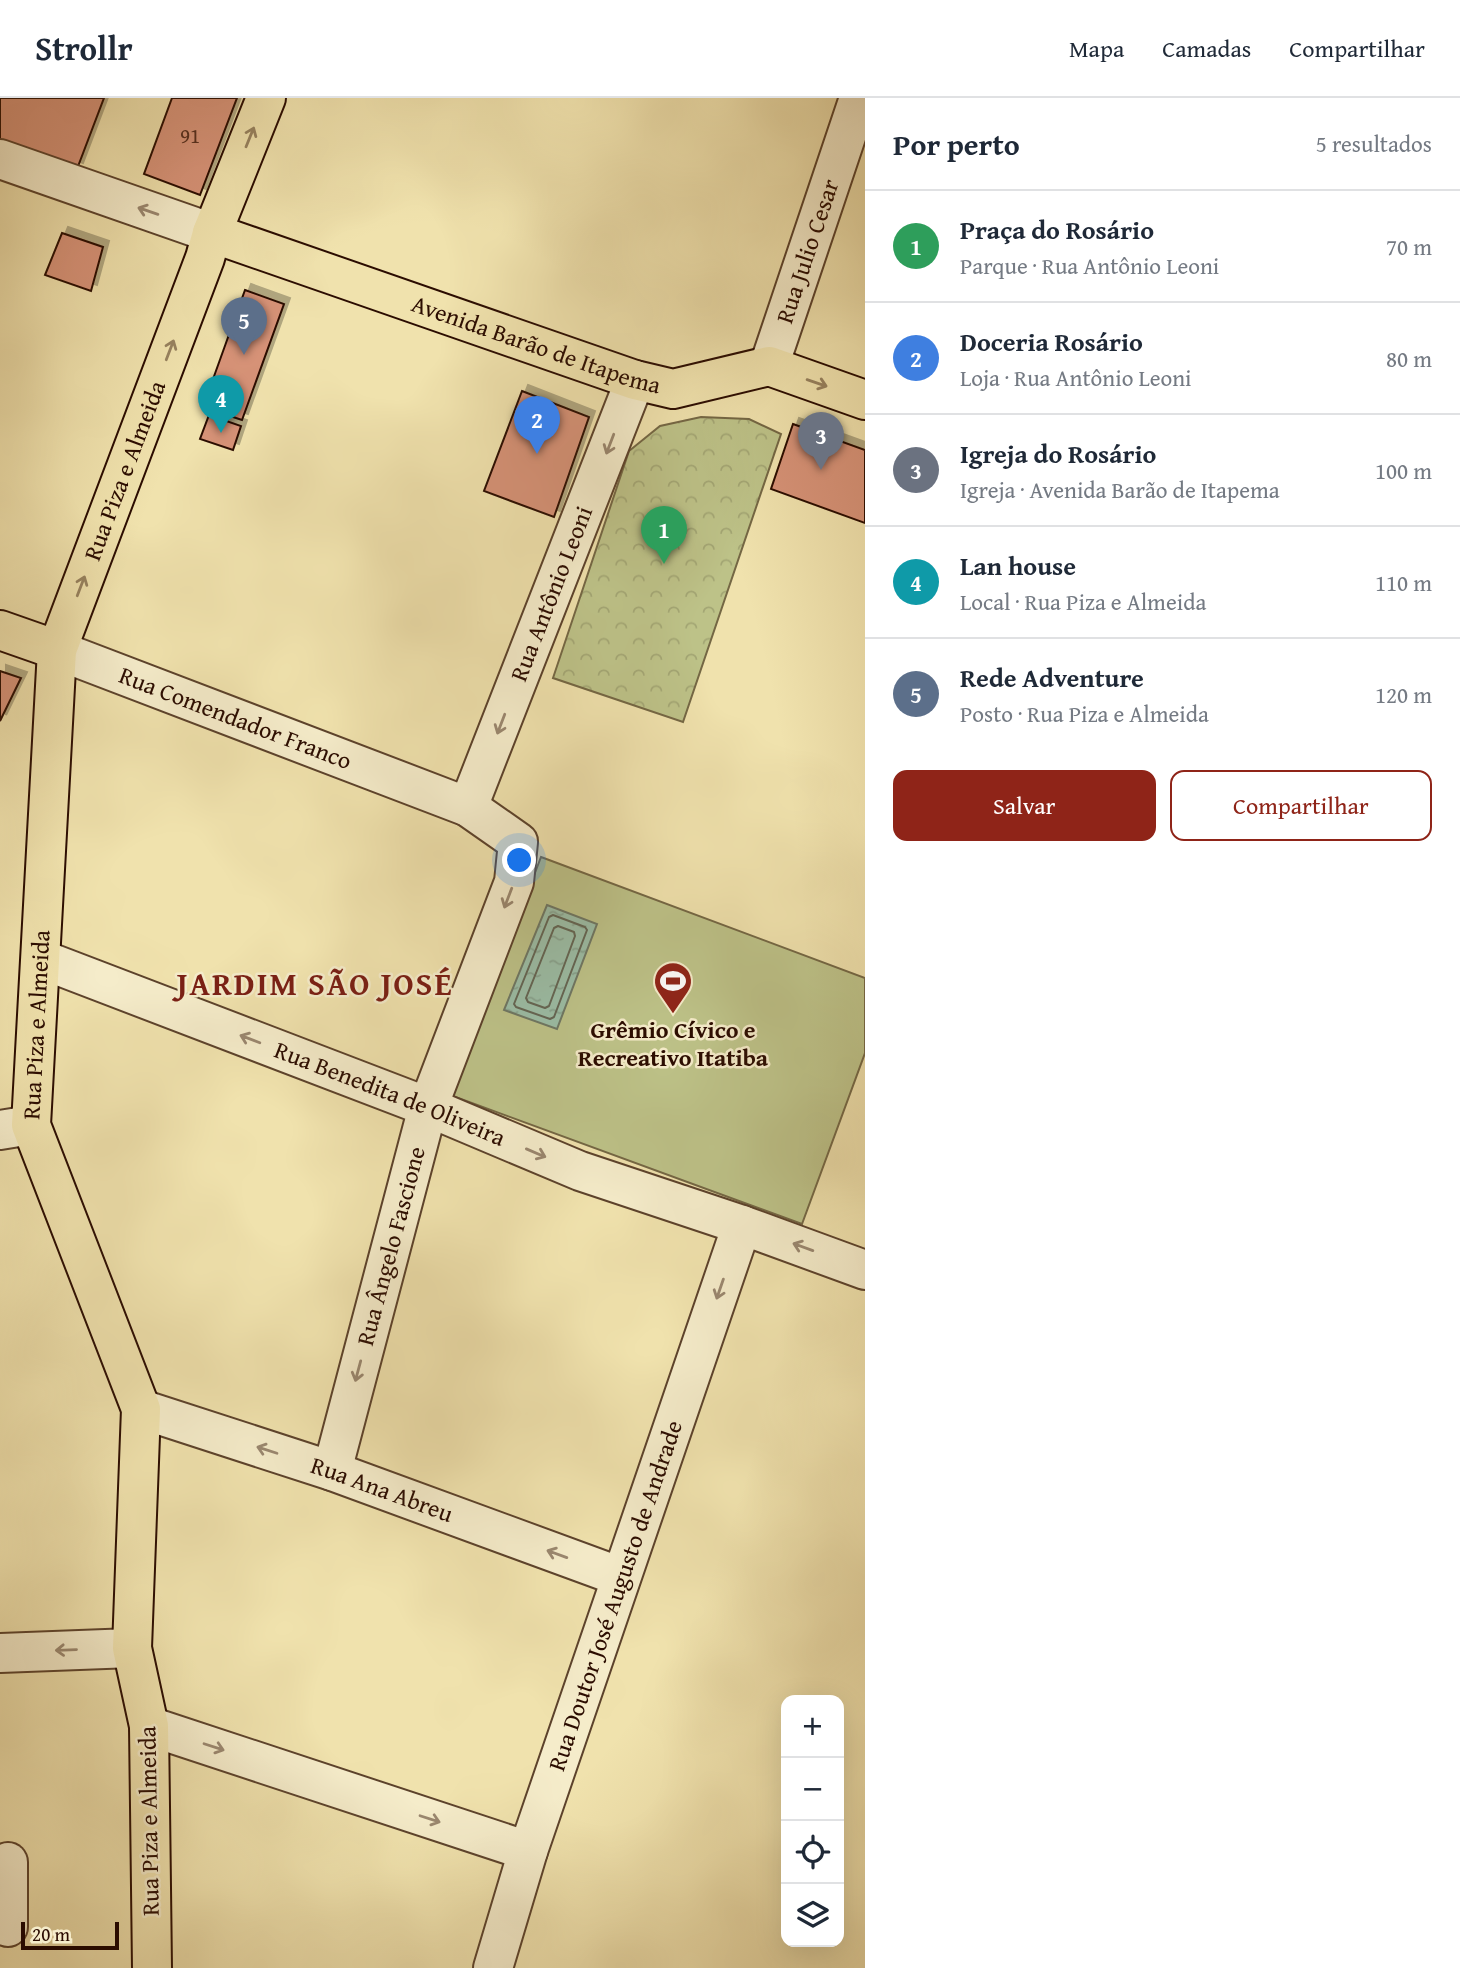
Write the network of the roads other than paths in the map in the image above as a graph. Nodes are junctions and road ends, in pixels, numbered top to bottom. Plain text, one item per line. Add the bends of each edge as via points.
1 (266, 98) edge
2 (859, 98) edge
3 (0, 159) edge
4 (212, 233) junction
5 (769, 366) junction
6 (635, 380) junction
7 (865, 400) edge
8 (0, 630) edge
9 (57, 650) junction
10 (468, 807) junction
11 (41, 959) junction
12 (428, 1107) junction
13 (15, 1127) edge
14 (742, 1225) junction
15 (865, 1270) edge
16 (141, 1409) junction
17 (332, 1472) junction
18 (621, 1577) junction
19 (132, 1648) junction
20 (0, 1653) edge
21 (149, 1726) junction
22 (528, 1852) junction
23 (8, 1862) dead end
24 (8, 1927) dead end
25 (152, 1968) edge
26 (493, 1968) edge

4 -> 1 main road, Rua Piza e Almeida
2 - 5 street, Rua Julio Cesar
4 -> 3 street
4 - 6 main road, Avenida Barão de Itapema
9 -> 4 main road, Rua Piza e Almeida
5 - 6 main road, Avenida Barão de Itapema via 673,389
5 -> 7 main road
6 -> 10 street, Rua Antônio Leoni
8 - 9 main road, Rua Comendador Franco
9 - 10 street, Rua Comendador Franco
9 - 11 main road, Rua Piza e Almeida
10 -> 12 street, Rua Ângelo Fascione via 518,842 514,882
12 -> 11 street, Rua Benedita de Oliveira
11 - 13 main road, Rua Piza e Almeida
12 -> 14 street, Rua Benedita de Oliveira via 580,1171
12 -> 17 street, Rua Ângelo Fascione
13 - 16 main road, Rua Piza e Almeida
15 -> 14 street, Rua Benedita de Oliveira
14 -> 18 street, Rua Doutor José Augusto de Andrade
17 -> 16 street, Rua Ana Abreu
16 - 19 main road, Rua Piza e Almeida
18 -> 17 street, Rua Ana Abreu
18 - 22 street, Rua Doutor José Augusto de Andrade
19 -> 20 street
19 - 21 main road, Rua Piza e Almeida
21 -> 22 street
21 - 25 main road, Rua Piza e Almeida
22 - 26 street, Rua Doutor José Augusto de Andrade
23 - 24 street

